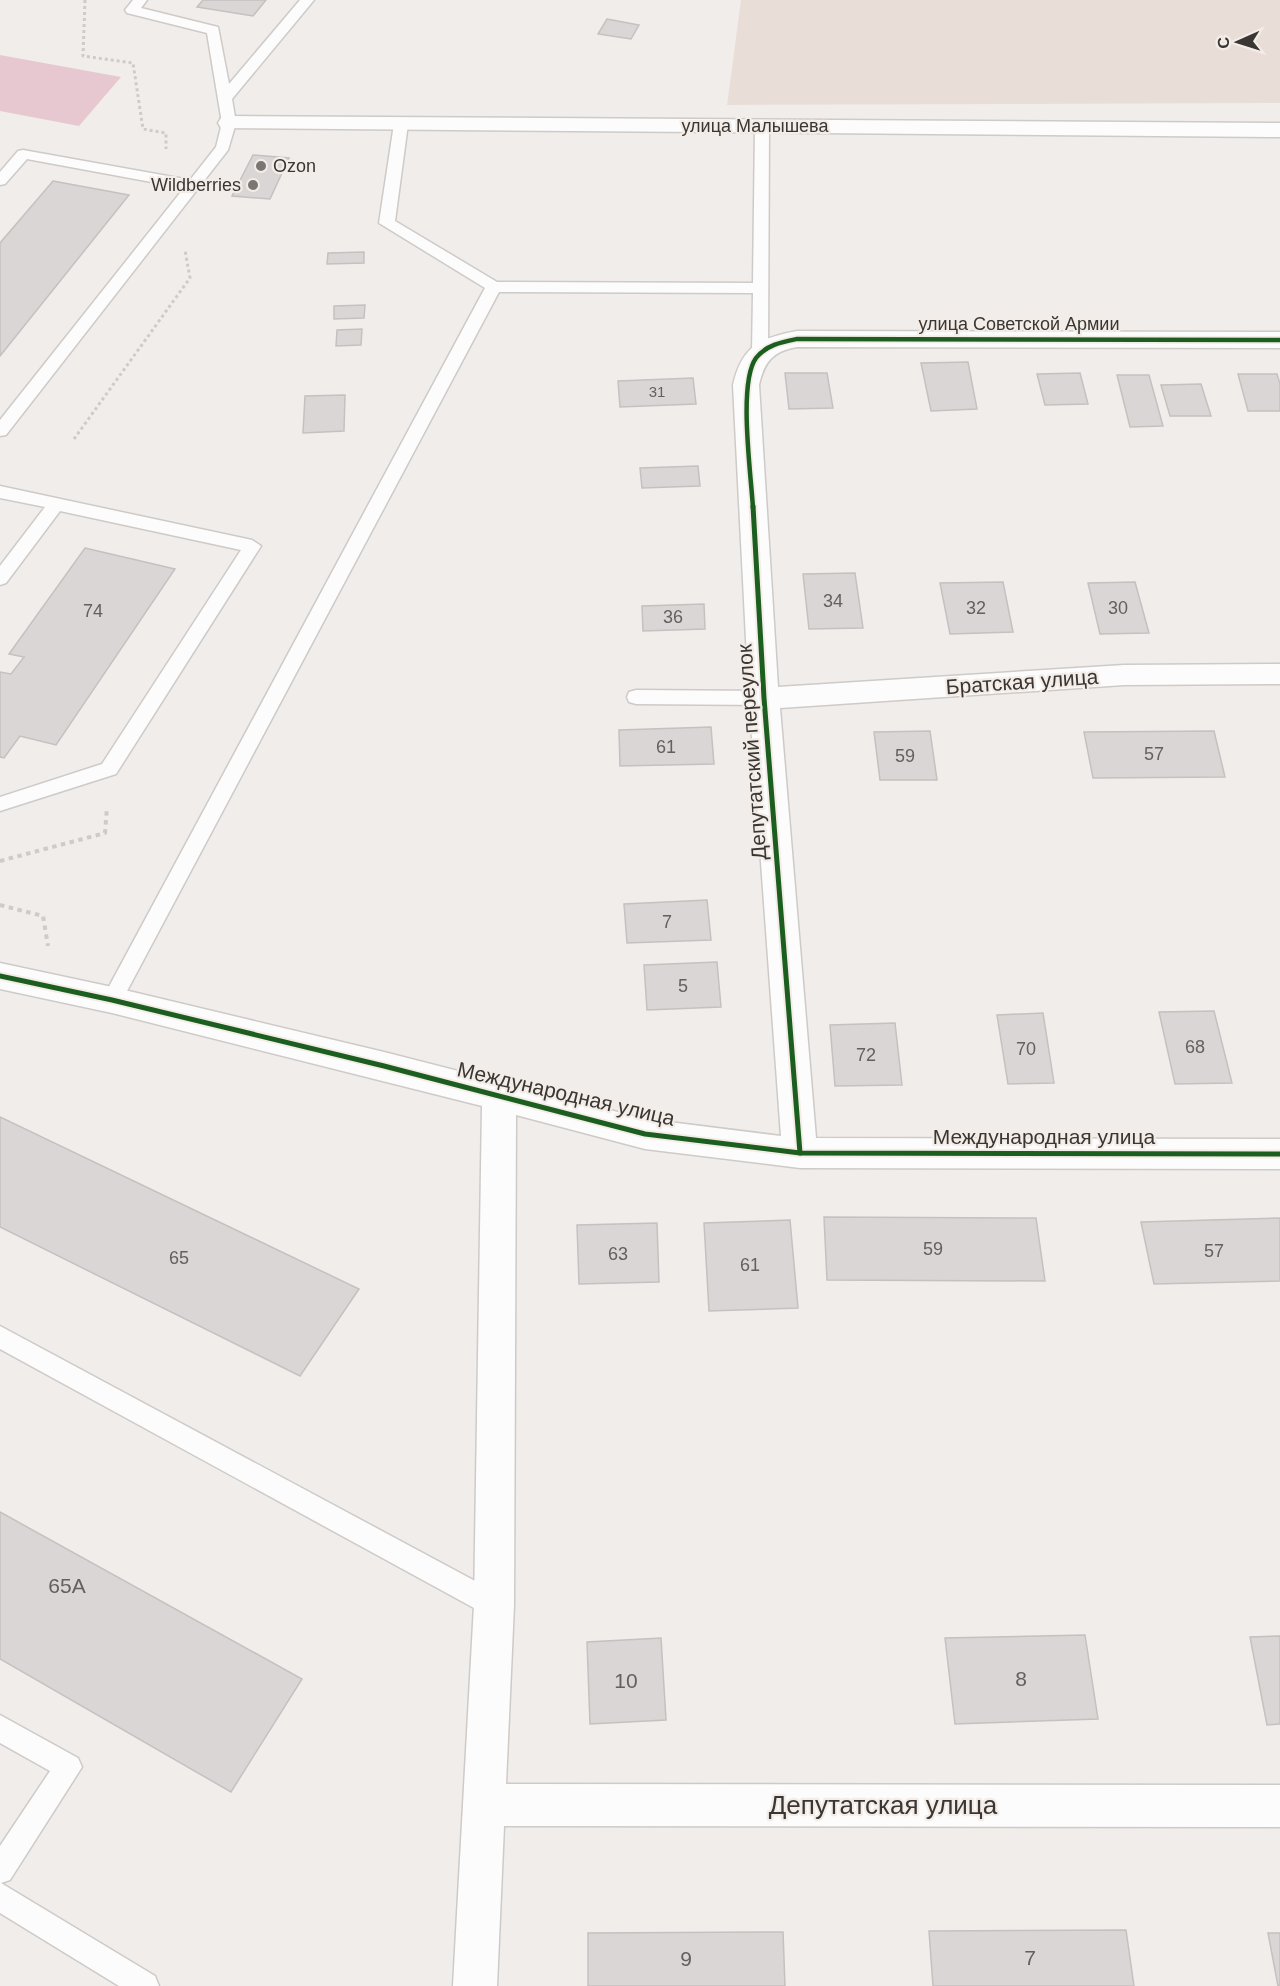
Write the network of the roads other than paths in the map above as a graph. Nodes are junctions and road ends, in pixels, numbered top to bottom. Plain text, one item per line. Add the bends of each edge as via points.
1 (141, 0) edge
2 (307, 0) edge
3 (225, 98) junction
4 (230, 123) junction
5 (401, 124) junction
6 (762, 126) junction
7 (1280, 130) edge
8 (0, 181) edge
9 (194, 185) junction
10 (494, 288) junction
11 (760, 288) junction
12 (1280, 340) edge
13 (760, 352) junction
14 (0, 431) edge
15 (0, 492) edge
16 (57, 502) junction
17 (0, 579) edge
18 (1280, 674) edge
19 (636, 697) dead end
20 (764, 698) junction
21 (0, 804) edge
22 (0, 976) edge
23 (112, 1000) junction
24 (499, 1097) junction
25 (800, 1153) junction
26 (1280, 1154) edge
27 (0, 1337) edge
28 (494, 1605) junction
29 (0, 1728) edge
30 (485, 1805) junction
31 (1280, 1806) edge
32 (0, 1870) edge
33 (0, 1898) edge
34 (145, 1986) edge
35 (475, 1986) edge

1 - 3 lane via 132,10 213,30
2 - 3 lane
3 - 4 lane
4 - 5 street, улица Малышева
4 - 9 lane via 223,147
5 - 6 street, улица Малышева
5 - 10 lane via 387,223
6 - 7 street, улица Малышева
6 - 11 lane
8 - 9 lane via 23,154
9 - 14 lane
10 - 11 lane
10 - 23 lane
11 - 13 lane
12 - 13 street, улица Советской Армии via 797,339 777,342
13 - 20 street, Депутатский переулок via 750,363 746,385
15 - 16 lane
16 - 17 lane
16 - 21 lane via 252,546 109,769
18 - 20 street, Братская улица via 1124,675
19 - 20 lane
20 - 25 street, Депутатский переулок
22 - 23 street, Международная улица
23 - 24 street, Международная улица
24 - 25 street, Международная улица via 645,1134
24 - 28 street
25 - 26 street, Международная улица
27 - 28 lane
28 - 30 street
29 - 32 lane via 69,1767
30 - 31 street, Депутатская улица
30 - 35 street
33 - 34 lane

